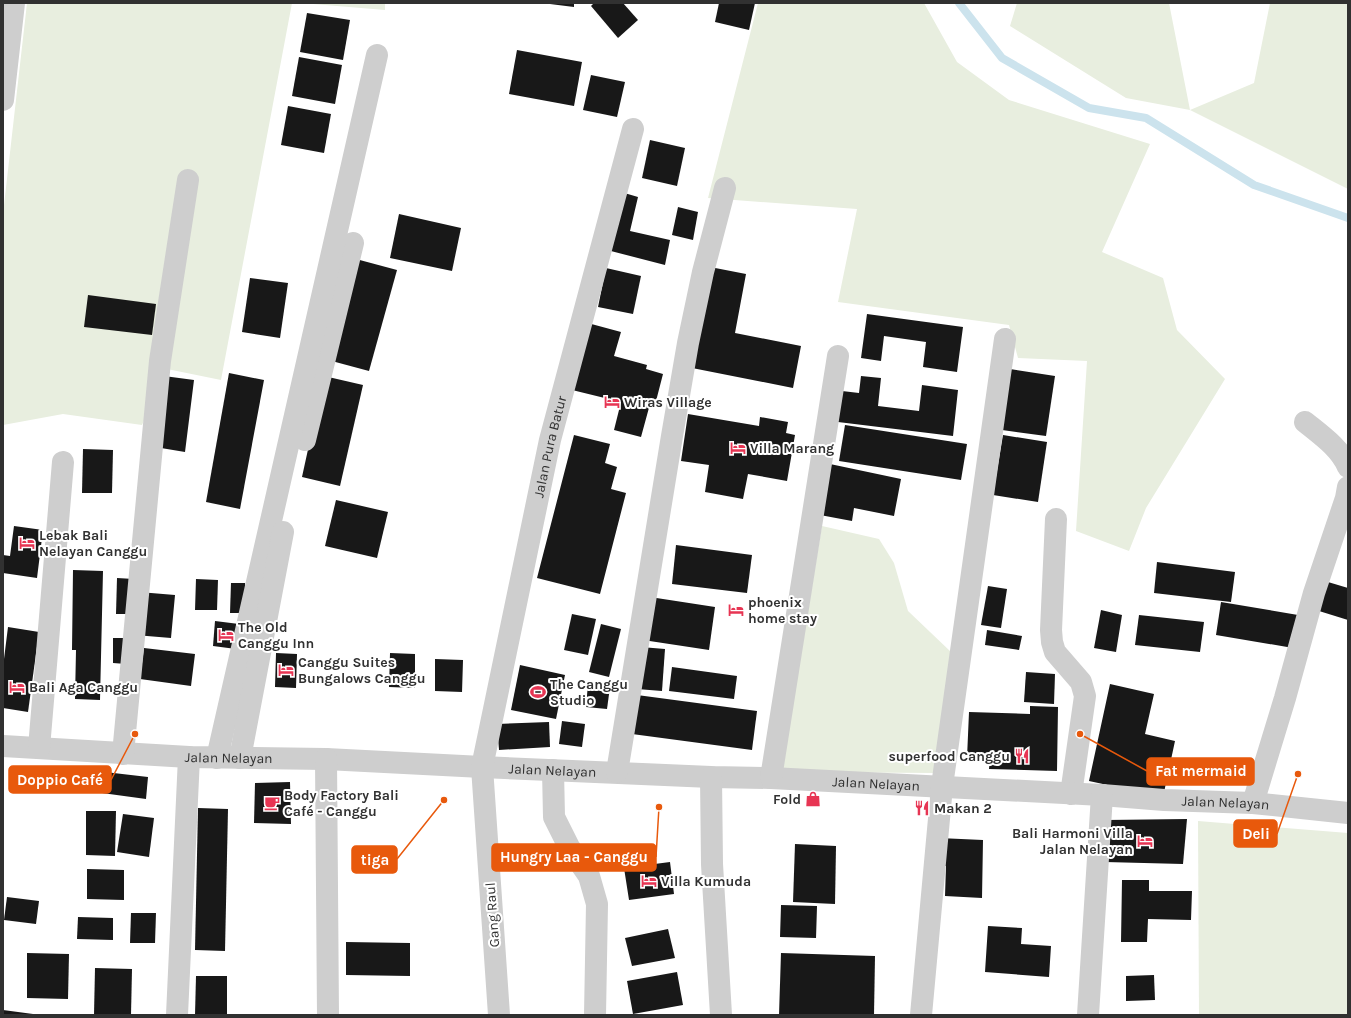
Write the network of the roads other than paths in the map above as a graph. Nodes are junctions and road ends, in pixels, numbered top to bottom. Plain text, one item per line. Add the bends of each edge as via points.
1 (14, 3) edge
2 (377, 55) dead end
3 (3, 100) edge
4 (633, 129) dead end
5 (188, 180) dead end
6 (725, 188) dead end
7 (353, 243) dead end
8 (1005, 338) dead end
9 (838, 356) dead end
10 (1305, 422) dead end
11 (63, 462) dead end
12 (1348, 467) edge
13 (1348, 487) edge
14 (1056, 519) dead end
15 (3, 746) edge
16 (39, 748) junction
17 (123, 754) junction
18 (189, 757) junction
19 (217, 758) junction
20 (240, 758) junction
21 (326, 759) junction
22 (482, 767) junction
23 (553, 770) junction
24 (617, 772) junction
25 (711, 777) junction
26 (772, 778) junction
27 (942, 786) junction
28 (1071, 794) junction
29 (1102, 795) junction
30 (1253, 803) junction
31 (1348, 813) edge
32 (177, 1015) edge
33 (328, 1015) edge
34 (499, 1015) edge
35 (595, 1015) edge
36 (721, 1015) edge
37 (921, 1015) edge
38 (1088, 1015) edge

1 - 3 street
2 - 19 street
4 - 22 street, Jalan Pura Batur via 550,440
5 - 17 street via 160,361
6 - 24 street via 688,343
7 - 20 street via 288,506
8 - 27 street
9 - 26 street
10 - 12 street via 1329,442
11 - 16 street
13 - 30 street via 1314,593
14 - 28 street via 1052,642 1055,652 1081,682 1086,696
15 - 16 street, Jalan Nelayan
16 - 17 street, Jalan Nelayan
17 - 18 street, Jalan Nelayan
18 - 19 street, Jalan Nelayan
18 - 32 street
19 - 20 street, Jalan Nelayan
20 - 21 street, Jalan Nelayan
21 - 22 street, Jalan Nelayan
21 - 33 street
22 - 23 street, Jalan Nelayan
22 - 34 street, Gang Raul
23 - 24 street, Jalan Nelayan
23 - 35 street via 554,817 589,876 598,904
24 - 25 street, Jalan Nelayan
25 - 26 street, Jalan Nelayan
25 - 36 street via 712,864
26 - 27 street, Jalan Nelayan
27 - 28 street, Jalan Nelayan
27 - 37 street
28 - 29 street, Jalan Nelayan
29 - 30 street, Jalan Nelayan
29 - 38 street
30 - 31 street, Jalan Nelayan

